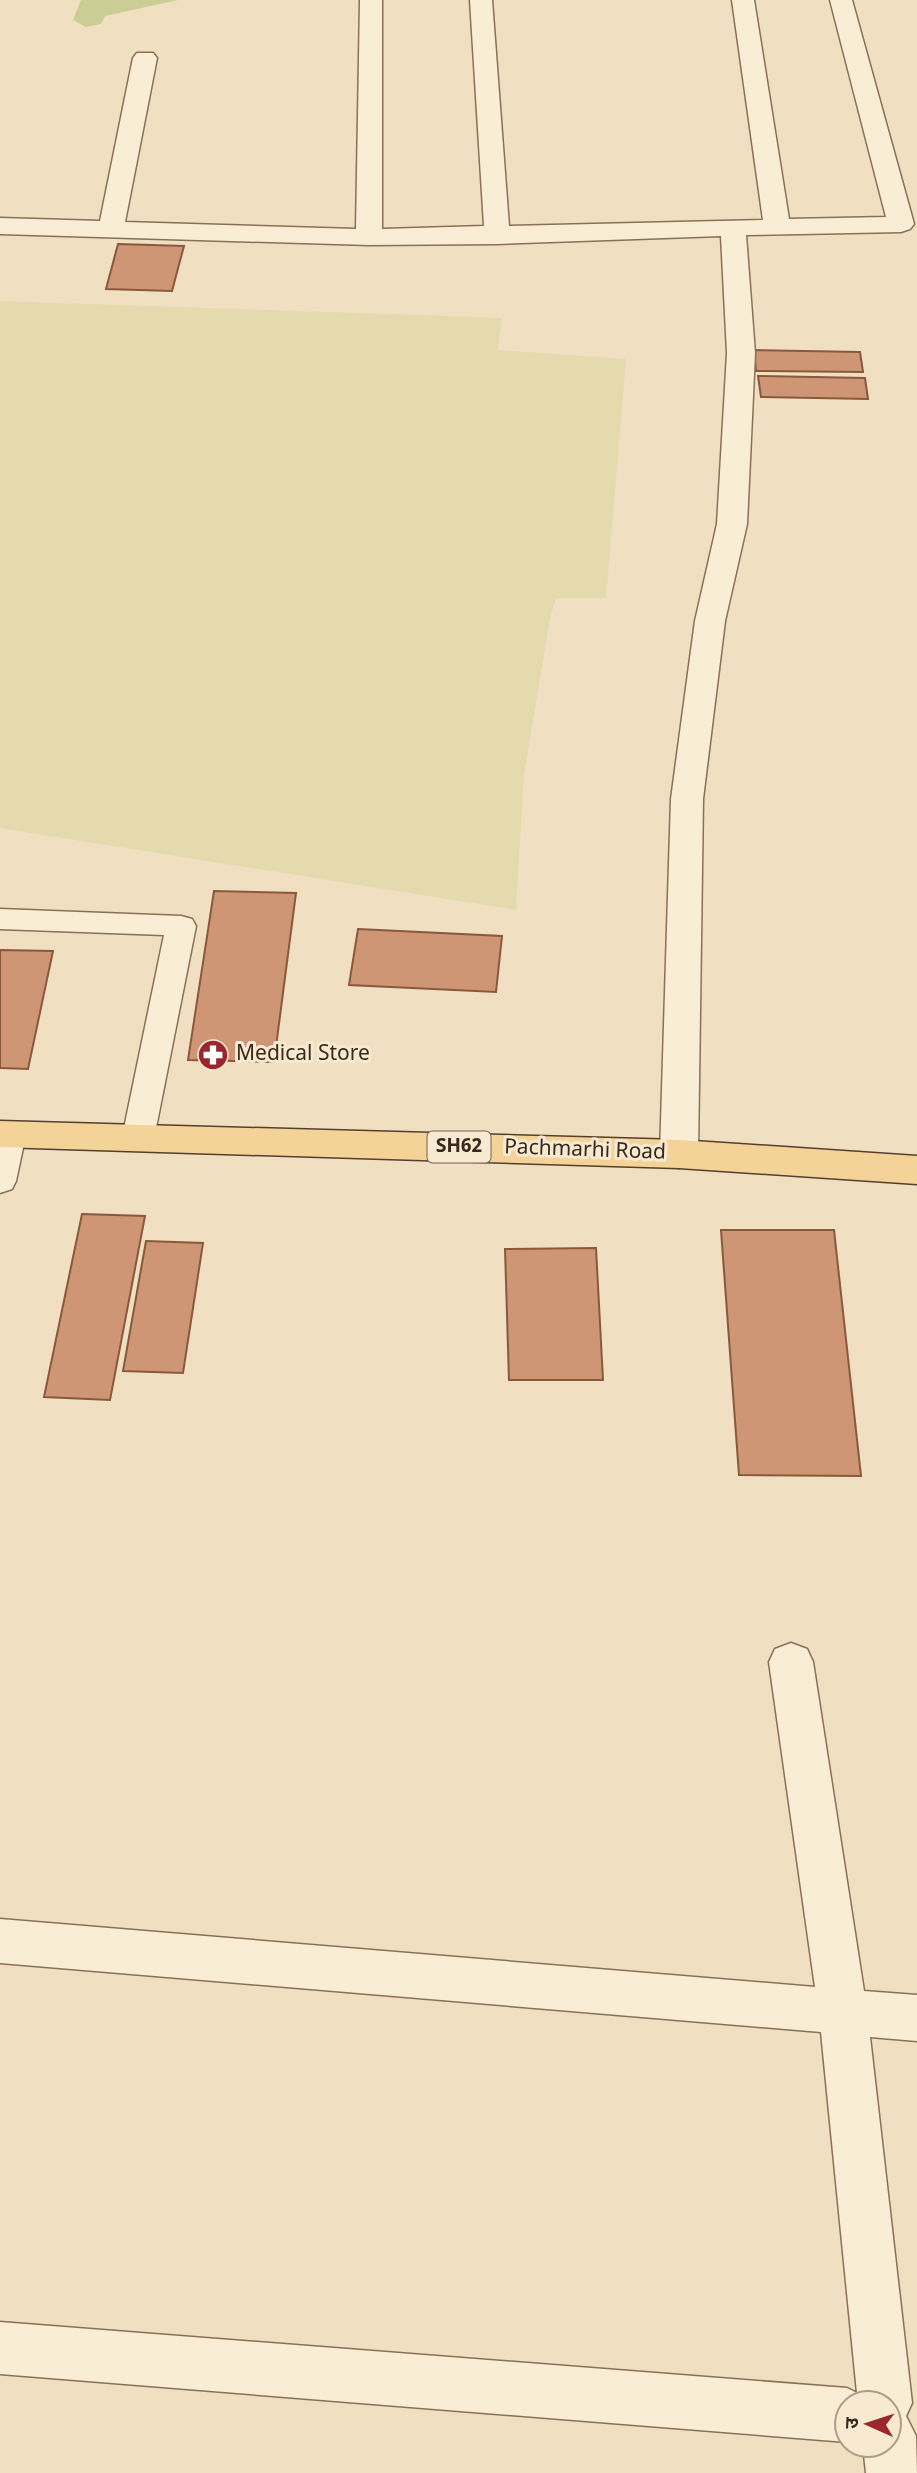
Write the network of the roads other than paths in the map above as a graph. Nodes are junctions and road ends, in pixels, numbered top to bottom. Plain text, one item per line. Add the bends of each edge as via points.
1 (371, 0) edge
2 (481, 0) edge
3 (743, 0) edge
4 (841, 0) edge
5 (145, 58) dead end
6 (909, 224) edge
7 (0, 226) edge
8 (777, 226) junction
9 (733, 228) junction
10 (111, 229) junction
11 (497, 236) junction
12 (369, 237) junction
13 (0, 919) edge
14 (5, 1134) edge
15 (138, 1138) junction
16 (679, 1154) junction
17 (917, 1170) edge
18 (0, 1181) edge
19 (791, 1662) dead end
20 (0, 1941) edge
21 (843, 2011) junction
22 (917, 2018) edge
23 (0, 2348) edge
24 (884, 2389) edge
25 (833, 2414) edge

1 - 12 street
2 - 11 street
3 - 8 street
4 - 6 street
5 - 10 street
6 - 8 street
7 - 10 street
8 - 9 street
9 - 11 street
9 - 16 street via 741,354 732,524 710,621 687,799
10 - 12 street
11 - 12 street
13 - 15 lane via 181,926
14 - 15 main road, Pachmarhi Road / SH62
14 - 18 lane
15 - 16 main road, Pachmarhi Road / SH62
16 - 17 main road, Pachmarhi Road / SH62
19 - 21 street
20 - 21 street
21 - 22 street
21 - 24 street
23 - 25 street

